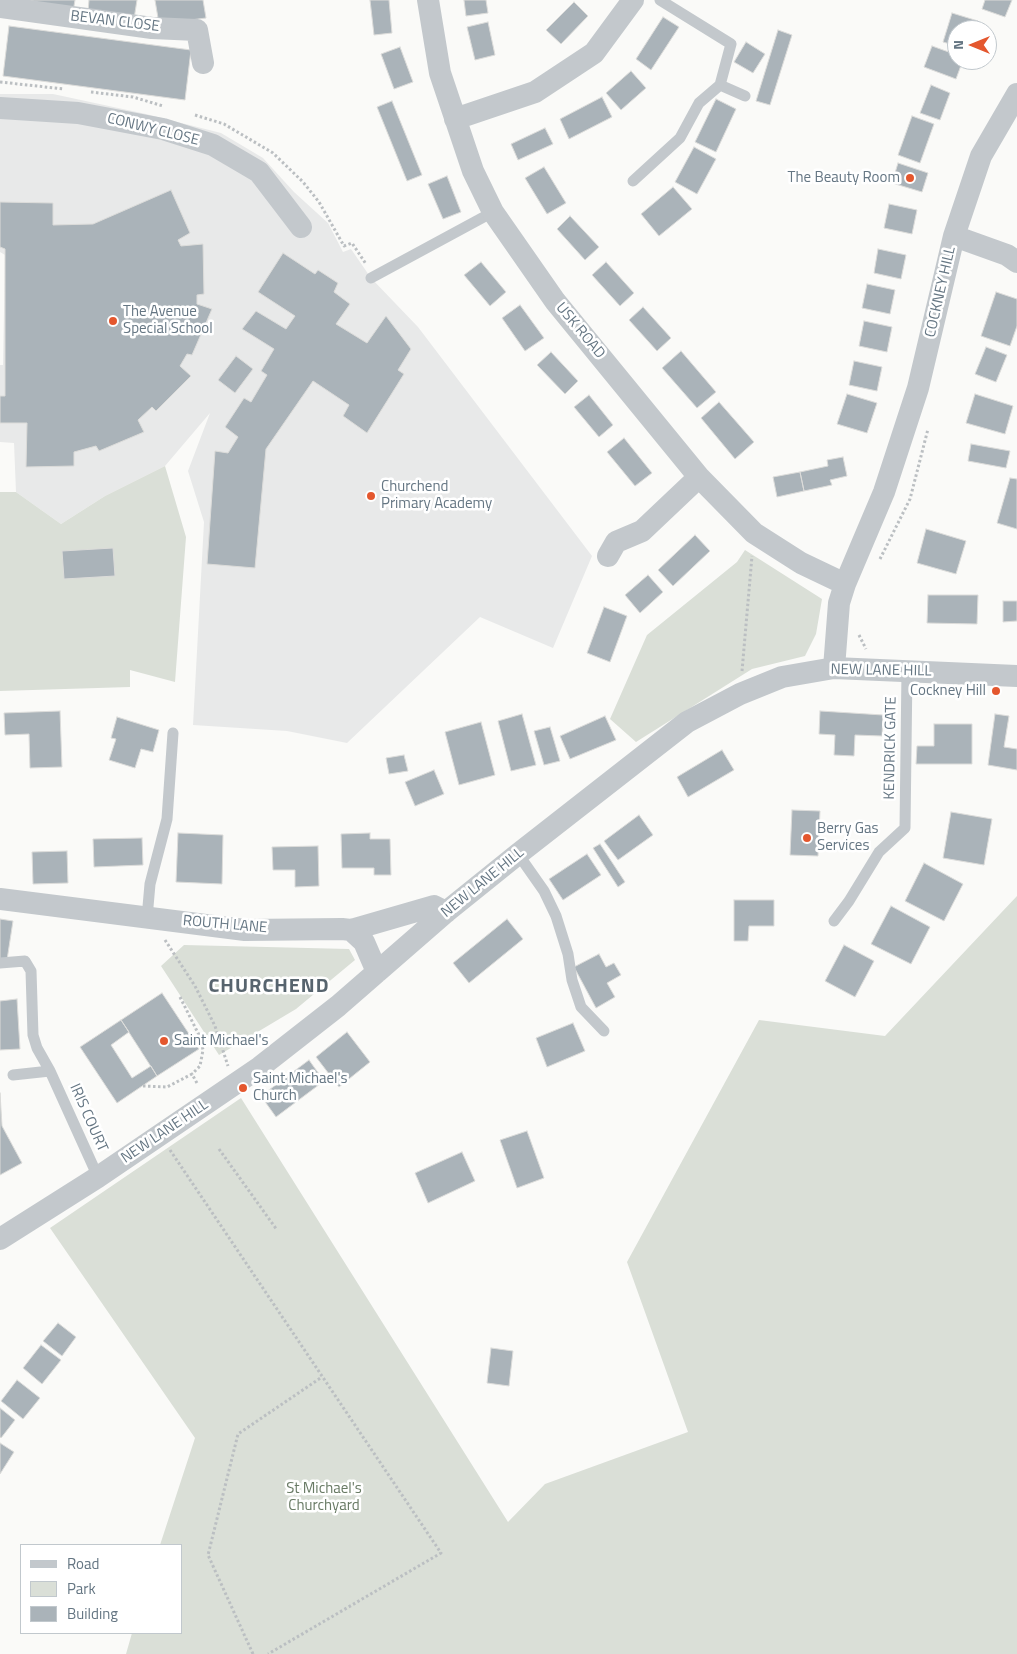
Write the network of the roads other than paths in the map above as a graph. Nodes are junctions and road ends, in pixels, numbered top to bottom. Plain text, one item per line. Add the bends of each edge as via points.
1 (428, 0) edge
2 (633, 0) edge
3 (660, 0) edge
4 (0, 7) edge
5 (203, 63) dead end
6 (720, 85) junction
7 (1017, 94) edge
8 (745, 96) dead end
9 (0, 108) edge
10 (455, 119) junction
11 (633, 181) dead end
12 (493, 212) junction
13 (300, 227) dead end
14 (954, 236) junction
15 (1017, 262) edge
16 (371, 278) dead end
17 (699, 477) junction
18 (608, 556) dead end
19 (845, 584) junction
20 (834, 668) junction
21 (908, 670) junction
22 (1017, 676) edge
23 (173, 732) dead end
24 (518, 854) junction
25 (0, 899) edge
26 (446, 912) junction
27 (146, 918) junction
28 (834, 920) dead end
29 (351, 930) junction
30 (0, 964) edge
31 (377, 972) junction
32 (604, 1031) dead end
33 (50, 1071) junction
34 (13, 1075) dead end
35 (98, 1177) junction
36 (0, 1239) edge

1 - 10 street, USK ROAD via 440,73
2 - 10 street via 594,53 535,92
3 - 6 lane via 731,44
4 - 5 street, BEVAN CLOSE via 152,28 197,30
6 - 8 lane
6 - 11 lane via 699,103 680,138
7 - 14 street, COCKNEY HILL via 981,156
9 - 13 street, CONWY CLOSE via 78,113 163,129 213,145 259,172
10 - 12 street, USK ROAD via 473,171
12 - 16 lane
12 - 17 street, USK ROAD via 555,301
14 - 15 street via 1007,255
14 - 19 street, COCKNEY HILL via 918,388 884,492
17 - 18 street via 642,531 616,542
17 - 19 street, USK ROAD via 754,533 801,563
19 - 20 street, COCKNEY HILL via 836,624
20 - 21 street, NEW LANE HILL
20 - 24 street, NEW LANE HILL via 782,677 740,694 687,722
21 - 22 street, NEW LANE HILL
21 - 28 lane, KENDRICK GATE via 905,828 879,852
23 - 27 lane via 167,819 150,884
24 - 26 street, NEW LANE HILL
24 - 32 lane via 544,891 556,916 581,1007
25 - 27 street, ROUTH LANE
26 - 29 street, ROUTH LANE via 434,906
26 - 31 street, NEW LANE HILL
27 - 29 street, ROUTH LANE via 245,930
29 - 31 street via 364,942
30 - 33 lane, IRIS COURT via 24,961 31,971 33,1035
31 - 35 street, NEW LANE HILL via 324,1018 234,1085
33 - 34 lane
33 - 35 lane, IRIS COURT
35 - 36 street, NEW LANE HILL

